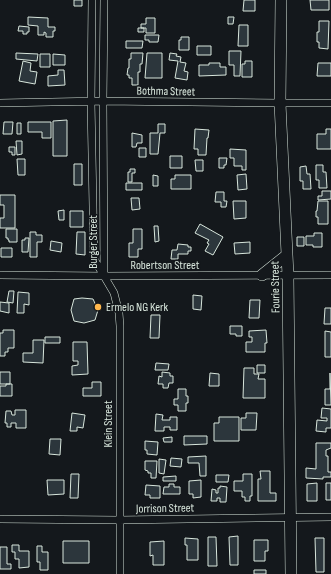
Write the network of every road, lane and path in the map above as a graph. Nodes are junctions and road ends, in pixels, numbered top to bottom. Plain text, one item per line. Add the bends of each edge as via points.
1 (92, 0) edge
2 (104, 0) edge
3 (281, 0) edge
4 (103, 101) junction
5 (91, 102) junction
6 (0, 103) edge
7 (280, 103) junction
8 (331, 103) edge
9 (287, 255) junction
10 (0, 275) edge
11 (262, 275) junction
12 (331, 275) edge
13 (104, 276) junction
14 (288, 276) junction
15 (331, 517) edge
16 (291, 518) junction
17 (0, 519) edge
18 (119, 520) junction
19 (120, 574) edge
20 (292, 574) edge

1 - 5 street, Burger Street
2 - 4 street, Burger Street
3 - 7 highway, Fourie Street
4 - 5 street, Bothma Street
4 - 7 street, Bothma Street
4 - 13 street, Burger Street
5 - 6 street, Bothma Street
5 - 13 street, Burger Street via 94,259
7 - 8 street, Bothma Street
7 - 9 highway, Fourie Street
9 - 11 highway
9 - 14 highway, Fourie Street
10 - 13 street, Robertson Street
11 - 13 street, Robertson Street
11 - 14 street, Robertson Street
12 - 14 street, Robertson Street
13 - 18 street, Klein Street via 116,302 120,326
14 - 16 highway, Fourie Street
15 - 16 street, Jorrison Street
16 - 18 street, Jorrison Street
16 - 20 highway, Fourie Street
17 - 18 street, Jorrison Street
18 - 19 street, Klein Street

